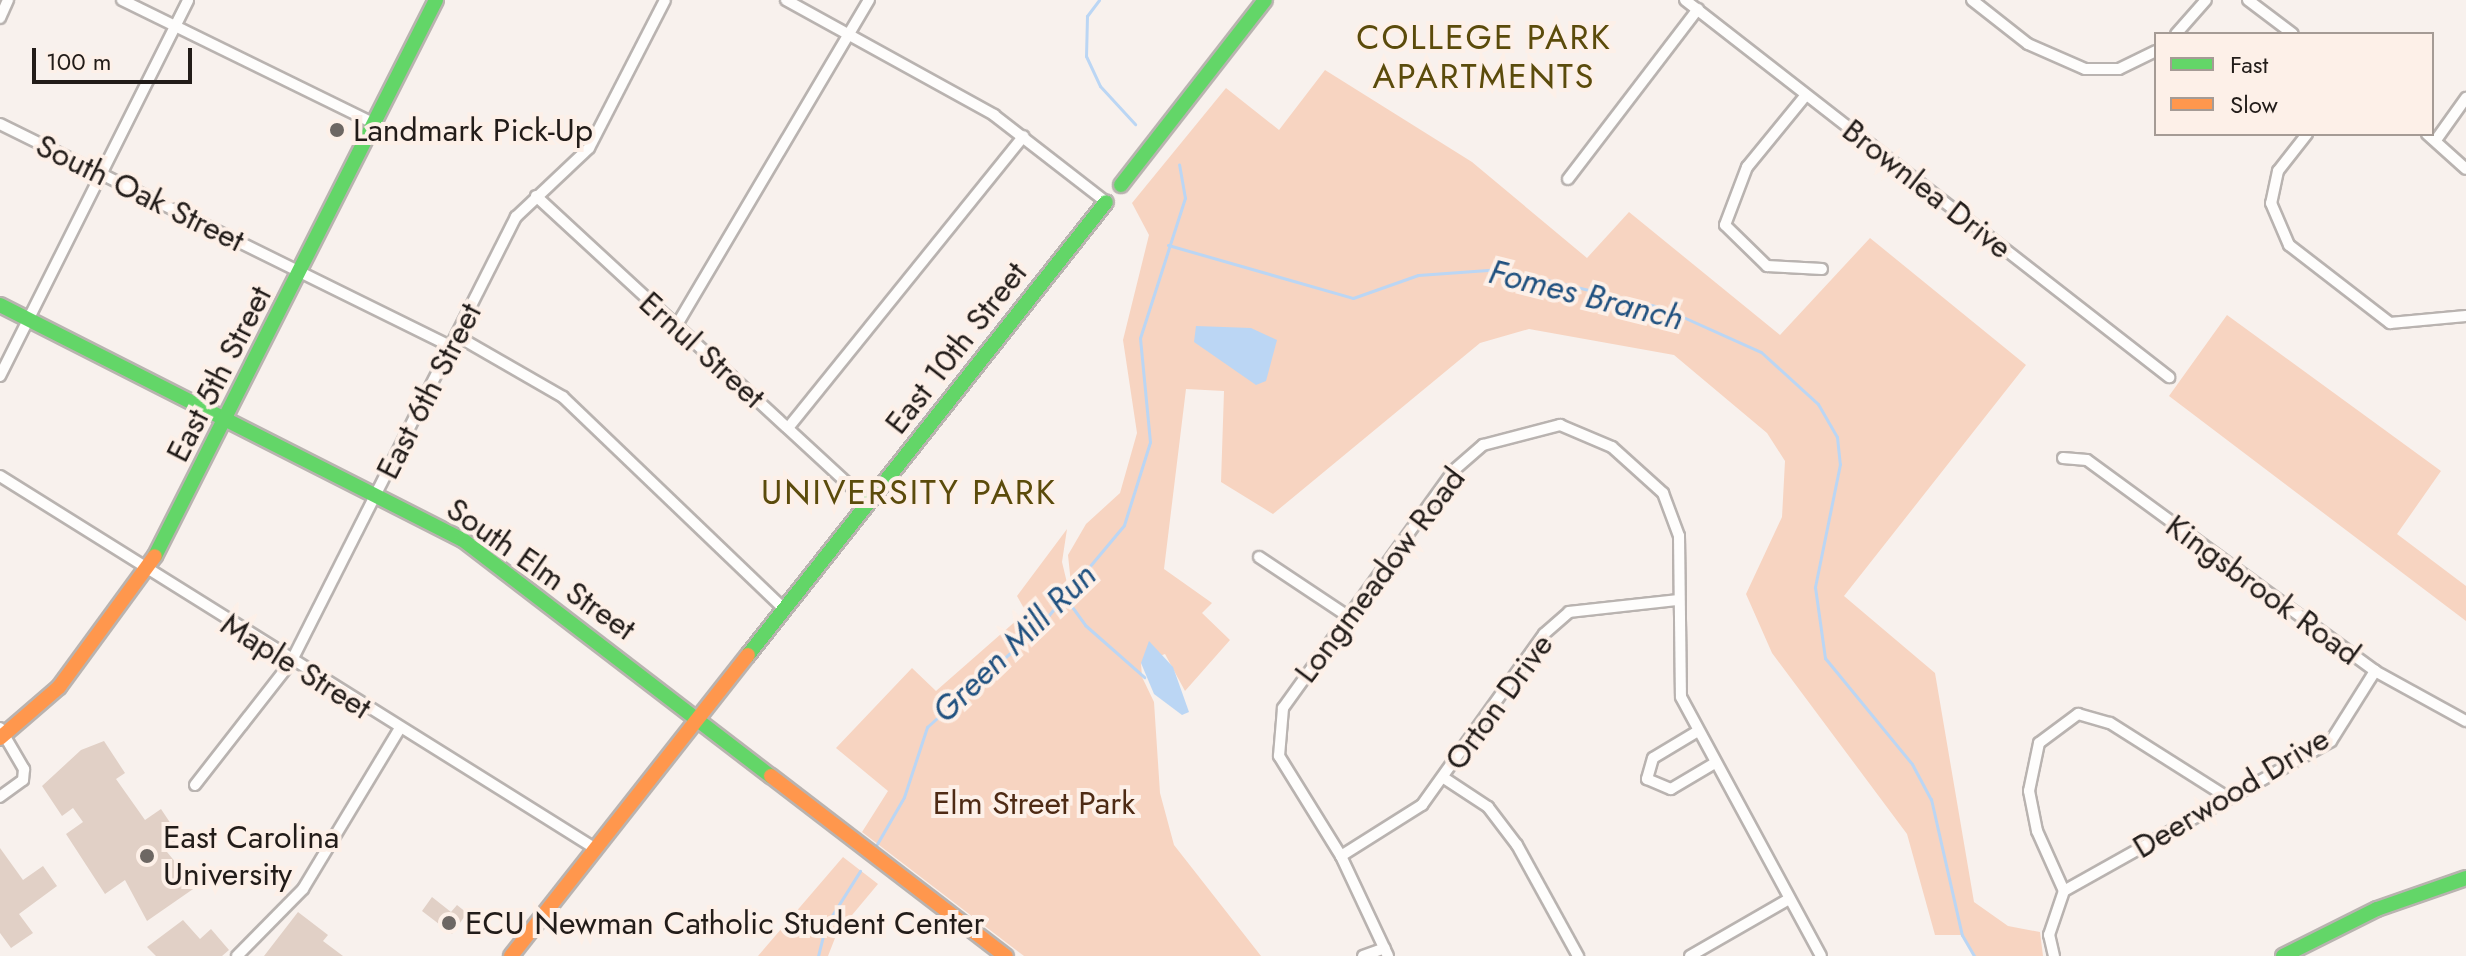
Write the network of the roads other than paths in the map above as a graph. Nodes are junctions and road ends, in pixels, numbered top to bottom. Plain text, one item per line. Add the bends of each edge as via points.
1 (8, 0) edge
2 (122, 0) edge
3 (188, 0) edge
4 (436, 0) edge
5 (665, 0) edge
6 (786, 0) edge
7 (869, 0) edge
8 (1265, 0) edge
9 (1685, 0) edge
10 (1972, 0) edge
11 (2206, 0) edge
12 (2248, 0) edge
13 (1698, 9) junction
14 (0, 18) edge
15 (175, 26) junction
16 (2178, 32) edge
17 (2290, 32) edge
18 (852, 33) junction
19 (2154, 52) edge
20 (1806, 95) junction
21 (2466, 98) edge
22 (373, 123) junction
23 (0, 124) edge
24 (2434, 135) edge
25 (1024, 136) junction
26 (2305, 136) edge
27 (2432, 137) edge
28 (2466, 169) edge
29 (100, 174) junction
30 (1568, 179) dead end
31 (536, 196) junction
32 (1106, 202) junction
33 (1822, 269) dead end
34 (301, 272) junction
35 (0, 305) edge
36 (2466, 316) edge
37 (30, 319) junction
38 (675, 328) junction
39 (457, 336) junction
40 (452, 347) junction
41 (0, 376) edge
42 (2169, 377) dead end
43 (228, 420) junction
44 (788, 428) junction
45 (2063, 458) dead end
46 (0, 476) edge
47 (377, 494) junction
48 (869, 503) junction
49 (1259, 557) dead end
50 (147, 572) junction
51 (1678, 600) junction
52 (785, 610) junction
53 (1346, 615) junction
54 (291, 662) junction
55 (2375, 671) junction
56 (696, 719) junction
57 (2466, 721) edge
58 (399, 730) junction
59 (1698, 731) junction
60 (1, 733) edge
61 (1715, 763) junction
62 (1444, 778) junction
63 (195, 785) dead end
64 (0, 797) edge
65 (2227, 797) junction
66 (596, 849) junction
67 (1341, 856) junction
68 (2466, 878) edge
69 (2064, 891) junction
70 (1789, 899) junction
71 (961, 929) junction
72 (1386, 952) edge
73 (237, 956) edge
74 (511, 956) edge
75 (985, 956) edge
76 (1006, 956) edge
77 (1363, 956) edge
78 (1578, 956) edge
79 (1690, 956) edge
80 (1821, 956) edge
81 (2054, 956) edge
82 (2283, 956) edge

1 - 14 street
2 - 15 street
3 - 15 street
4 - 22 main road, East 5th Street
5 - 31 street, East 6th Street via 589,148
6 - 18 street
7 - 18 street
8 - 32 main road, East 10th Street
9 - 13 street, Brownlea Drive
10 - 19 street via 2028,44 2085,69 2119,69
11 - 16 street
12 - 17 street
13 - 20 street, Brownlea Drive
13 - 30 street
15 - 22 street
15 - 29 street
18 - 25 street
18 - 38 street
20 - 33 street via 1747,167 1725,225 1767,266
20 - 42 street, Brownlea Drive
21 - 24 street
22 - 34 main road, East 5th Street
23 - 29 street, South Oak Street
25 - 32 street
25 - 44 street
26 - 36 street via 2278,171 2271,203 2289,245 2390,323
27 - 28 street
29 - 34 street, South Oak Street
29 - 37 street
31 - 38 street, Ernul Street
31 - 39 street, East 6th Street via 516,217
32 - 48 main road, East 10th Street
34 - 40 street, South Oak Street
34 - 43 main road, East 5th Street
35 - 37 main road, South Elm Street
37 - 41 street
37 - 43 main road, South Elm Street
38 - 44 street, Ernul Street
39 - 40 street, East 6th Street
39 - 52 street via 563,397
40 - 47 street, East 6th Street
43 - 47 main road, South Elm Street
43 - 50 main road, East 5th Street
44 - 48 street, Ernul Street
45 - 55 street, Kingsbrook Road via 2087,460
46 - 50 street, Maple Street
47 - 54 street, East 6th Street
47 - 56 main road, South Elm Street via 463,540
48 - 52 main road, East 10th Street
49 - 53 street
50 - 54 street, Maple Street
50 - 60 main road, East 5th Street via 59,687
51 - 53 street, Longmeadow Road via 1679,536 1663,493 1612,447 1560,425 1483,445 1453,471
51 - 59 street, Longmeadow Road via 1681,697
51 - 62 street, Orton Drive via 1569,612 1544,634
52 - 56 main road, East 10th Street
53 - 67 street, Longmeadow Road via 1302,676 1278,732 1291,780
54 - 58 street, Maple Street
54 - 63 street, East 6th Street
55 - 57 street, Kingsbrook Road
55 - 65 street, Deerwood Drive via 2331,741
56 - 66 main road, East 10th Street
56 - 71 main road, South Elm Street
58 - 66 street, Maple Street
58 - 73 street via 303,889
59 - 61 street, Longmeadow Road
59 - 61 street via 1653,758 1647,779 1671,789
60 - 64 street via 24,769 23,780
61 - 70 street, Longmeadow Road
62 - 67 street, Orton Drive via 1422,805
62 - 78 street via 1488,807 1517,845
65 - 69 street, Deerwood Drive
65 - 69 street via 2110,723 2078,714 2039,743 2029,791 2037,831
66 - 74 main road, East 10th Street
67 - 72 street, Longmeadow Road
68 - 82 main road via 2377,909
69 - 81 street via 2049,935
70 - 79 street
70 - 80 street, Longmeadow Road
71 - 75 main road, South Elm Street
71 - 76 main road, South Elm Street
72 - 77 street

